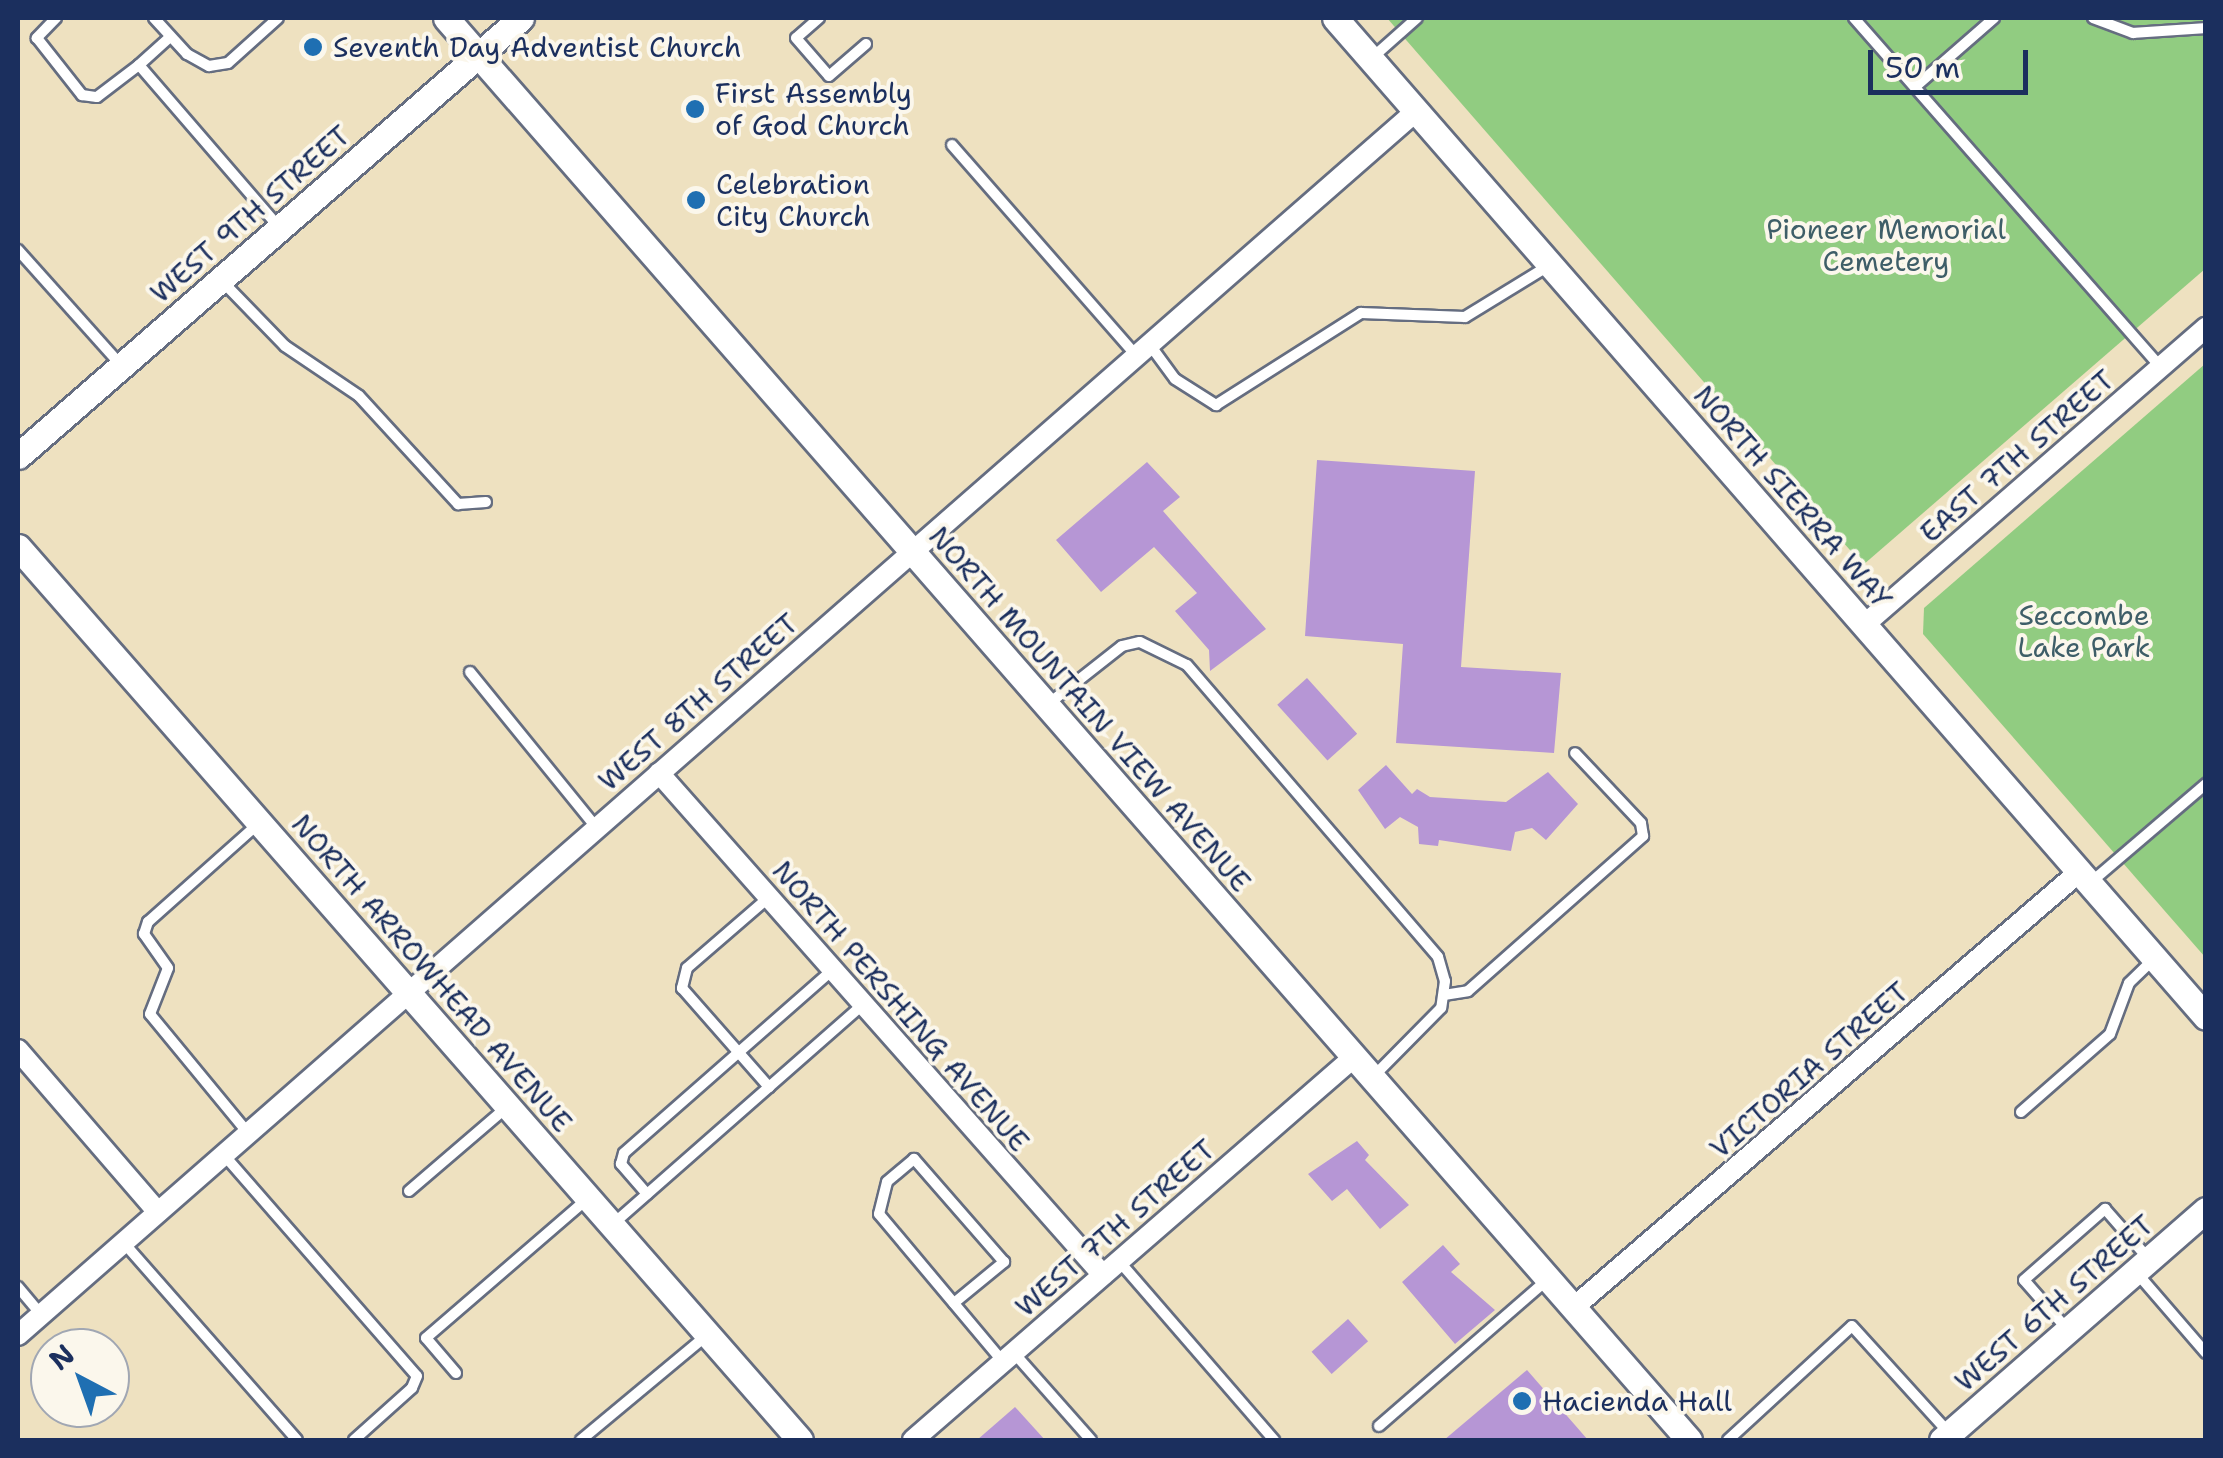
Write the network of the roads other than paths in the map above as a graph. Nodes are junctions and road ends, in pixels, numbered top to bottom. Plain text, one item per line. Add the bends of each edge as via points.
1 (56, 18) edge
2 (154, 18) edge
3 (278, 18) edge
4 (446, 18) edge
5 (521, 18) edge
6 (819, 18) edge
7 (1335, 18) edge
8 (1417, 18) edge
9 (1854, 18) edge
10 (1994, 18) edge
11 (2093, 18) edge
12 (2206, 28) edge
13 (170, 36) junction
14 (866, 44) dead end
15 (478, 55) junction
16 (1371, 58) junction
17 (139, 65) junction
18 (1915, 87) junction
19 (1416, 110) junction
20 (952, 145) dead end
21 (280, 228) junction
22 (18, 250) edge
23 (1550, 264) junction
24 (220, 280) junction
25 (2206, 328) edge
26 (1142, 350) junction
27 (121, 366) junction
28 (2161, 367) junction
29 (18, 456) edge
30 (486, 502) dead end
31 (18, 547) edge
32 (912, 551) junction
33 (1864, 625) junction
34 (470, 672) dead end
35 (1046, 705) junction
36 (1575, 752) dead end
37 (659, 773) junction
38 (2206, 784) edge
39 (260, 822) junction
40 (597, 828) junction
41 (2084, 878) junction
42 (769, 897) junction
43 (2155, 959) junction
44 (833, 970) junction
45 (410, 992) junction
46 (1444, 995) junction
47 (864, 1004) junction
48 (2206, 1016) edge
49 (18, 1050) edge
50 (740, 1052) junction
51 (1354, 1057) junction
52 (1372, 1078) junction
53 (769, 1087) junction
54 (508, 1106) junction
55 (2021, 1112) dead end
56 (248, 1133) junction
57 (224, 1154) junction
58 (408, 1191) dead end
59 (647, 1194) junction
60 (589, 1198) junction
61 (2206, 1210) edge
62 (158, 1212) junction
63 (612, 1224) junction
64 (123, 1242) junction
65 (2142, 1266) junction
66 (1110, 1268) junction
67 (1548, 1279) junction
68 (18, 1286) edge
69 (954, 1303) junction
70 (1573, 1308) junction
71 (42, 1314) junction
72 (2068, 1330) junction
73 (708, 1334) junction
74 (18, 1335) edge
75 (2206, 1353) edge
76 (1008, 1357) junction
77 (456, 1373) dead end
78 (1380, 1426) dead end
79 (1946, 1437) edge
80 (297, 1440) edge
81 (354, 1440) edge
82 (581, 1440) edge
83 (800, 1440) edge
84 (913, 1440) edge
85 (1091, 1440) edge
86 (1274, 1440) edge
87 (1689, 1440) edge
88 (1728, 1440) edge

1 - 17 lane via 37,38 82,94 98,97
2 - 13 lane
3 - 13 lane via 228,63 209,66
4 - 15 street, NORTH MOUNTAIN VIEW AVENUE
5 - 15 street, WEST 9TH STREET
6 - 14 lane via 796,38 828,76
7 - 16 street, NORTH SIERRA WAY
8 - 16 lane
9 - 18 lane
10 - 18 lane
11 - 12 lane via 2133,32
13 - 17 lane
15 - 21 street, WEST 9TH STREET
15 - 32 street, NORTH MOUNTAIN VIEW AVENUE
16 - 19 street, NORTH SIERRA WAY
17 - 21 lane
18 - 28 lane
19 - 23 street, NORTH SIERRA WAY
19 - 26 street, WEST 8TH STREET
20 - 26 lane
21 - 24 street, WEST 9TH STREET
22 - 27 lane
23 - 26 lane via 1465,317 1361,313 1216,405
23 - 33 street, NORTH SIERRA WAY
24 - 27 street, WEST 9TH STREET
24 - 30 lane via 284,346 359,396 458,504
25 - 28 street, EAST 7TH STREET
26 - 32 street, WEST 8TH STREET
27 - 29 street, WEST 9TH STREET
28 - 33 street, EAST 7TH STREET
31 - 39 street, NORTH ARROWHEAD AVENUE
32 - 35 street, NORTH MOUNTAIN VIEW AVENUE
32 - 37 street, WEST 8TH STREET
33 - 41 street, NORTH SIERRA WAY
34 - 40 lane
35 - 46 lane via 1122,646 1140,642 1187,665 1438,957
35 - 51 street, NORTH MOUNTAIN VIEW AVENUE
36 - 46 lane via 1640,823 1644,836 1468,991
37 - 40 street, WEST 8TH STREET
37 - 42 street, NORTH PERSHING AVENUE
38 - 41 lane
39 - 45 street, NORTH ARROWHEAD AVENUE
39 - 56 lane via 148,922 144,934 168,968 150,1014
40 - 45 street, WEST 8TH STREET
41 - 43 street, NORTH SIERRA WAY
41 - 70 street, VICTORIA STREET
42 - 44 street, NORTH PERSHING AVENUE
42 - 50 lane via 687,968 682,988
43 - 48 street, NORTH SIERRA WAY
43 - 55 lane via 2129,983 2110,1034
44 - 47 street, NORTH PERSHING AVENUE
44 - 50 lane
45 - 54 street, NORTH ARROWHEAD AVENUE
45 - 56 street, WEST 8TH STREET
46 - 52 lane via 1430,1026
47 - 53 lane
47 - 66 street, NORTH PERSHING AVENUE
49 - 62 street
50 - 53 lane
50 - 59 lane via 624,1153 622,1164
51 - 52 street, NORTH MOUNTAIN VIEW AVENUE
51 - 66 street, WEST 7TH STREET
52 - 67 street, NORTH MOUNTAIN VIEW AVENUE
53 - 59 lane
54 - 58 lane
54 - 60 street, NORTH ARROWHEAD AVENUE
56 - 57 street, WEST 8TH STREET
57 - 62 street, WEST 8TH STREET
57 - 81 lane via 417,1376
59 - 63 lane
60 - 63 street, NORTH ARROWHEAD AVENUE
60 - 77 lane via 426,1338
61 - 65 street, WEST 6TH STREET
62 - 64 street, WEST 8TH STREET
63 - 73 street, NORTH ARROWHEAD AVENUE
64 - 71 street, WEST 8TH STREET
64 - 80 lane
65 - 72 street, WEST 6TH STREET
65 - 72 lane via 2104,1209 2024,1280
65 - 75 lane
66 - 76 street, WEST 7TH STREET
66 - 86 lane
67 - 70 street, NORTH MOUNTAIN VIEW AVENUE
67 - 78 lane
68 - 71 lane
69 - 69 lane via 879,1214 887,1182 914,1159 1004,1262
69 - 76 lane
70 - 87 street, NORTH MOUNTAIN VIEW AVENUE
71 - 74 street, WEST 8TH STREET
72 - 79 street, WEST 6TH STREET
73 - 82 lane
73 - 83 street, NORTH ARROWHEAD AVENUE
76 - 84 street, WEST 7TH STREET
76 - 85 lane
79 - 88 lane via 1852,1326

